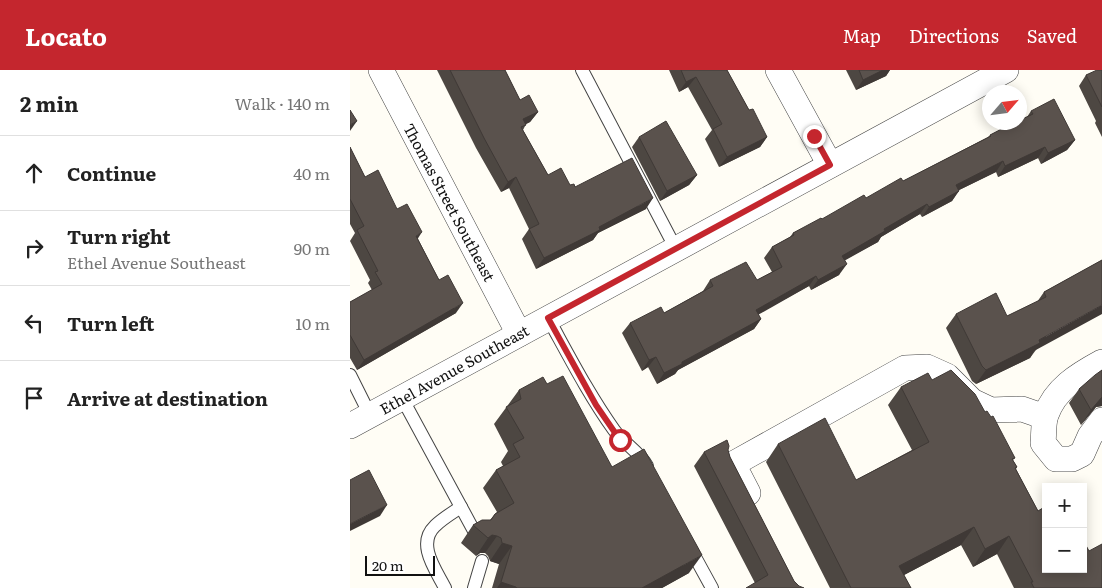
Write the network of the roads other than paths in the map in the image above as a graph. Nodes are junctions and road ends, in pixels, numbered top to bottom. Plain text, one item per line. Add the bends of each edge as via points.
1 (381, 70) edge
2 (582, 70) edge
3 (778, 70) edge
4 (996, 72) edge
5 (830, 165) junction
6 (676, 248) junction
7 (548, 318) junction
8 (519, 334) junction
9 (1102, 362) edge
10 (350, 374) edge
11 (402, 398) junction
12 (1045, 417) junction
13 (360, 420) edge
14 (1102, 420) edge
15 (651, 474) edge
16 (461, 507) junction
17 (760, 517) edge
18 (474, 531) edge
19 (684, 536) edge
20 (482, 561) dead end
21 (445, 588) edge
22 (474, 588) edge
23 (712, 588) edge

1 - 8 street, Thomas Street Southeast
2 - 6 lane
3 - 5 street
4 - 5 street, Ethel Avenue Southeast
5 - 6 street, Ethel Avenue Southeast
6 - 7 street, Ethel Avenue Southeast
7 - 8 street, Ethel Avenue Southeast
7 - 15 lane via 596,405 620,440 642,457
8 - 11 street, Ethel Avenue Southeast
9 - 12 street via 1076,376 1056,395
10 - 13 lane
11 - 13 street, Ethel Avenue Southeast
11 - 16 lane
12 - 14 street via 1043,443 1056,459 1072,459 1082,454
12 - 17 street via 1022,409 991,410 972,402 947,376 927,367 904,368 733,464
16 - 18 lane
16 - 21 lane via 433,527 426,546
19 - 23 lane
20 - 22 lane

